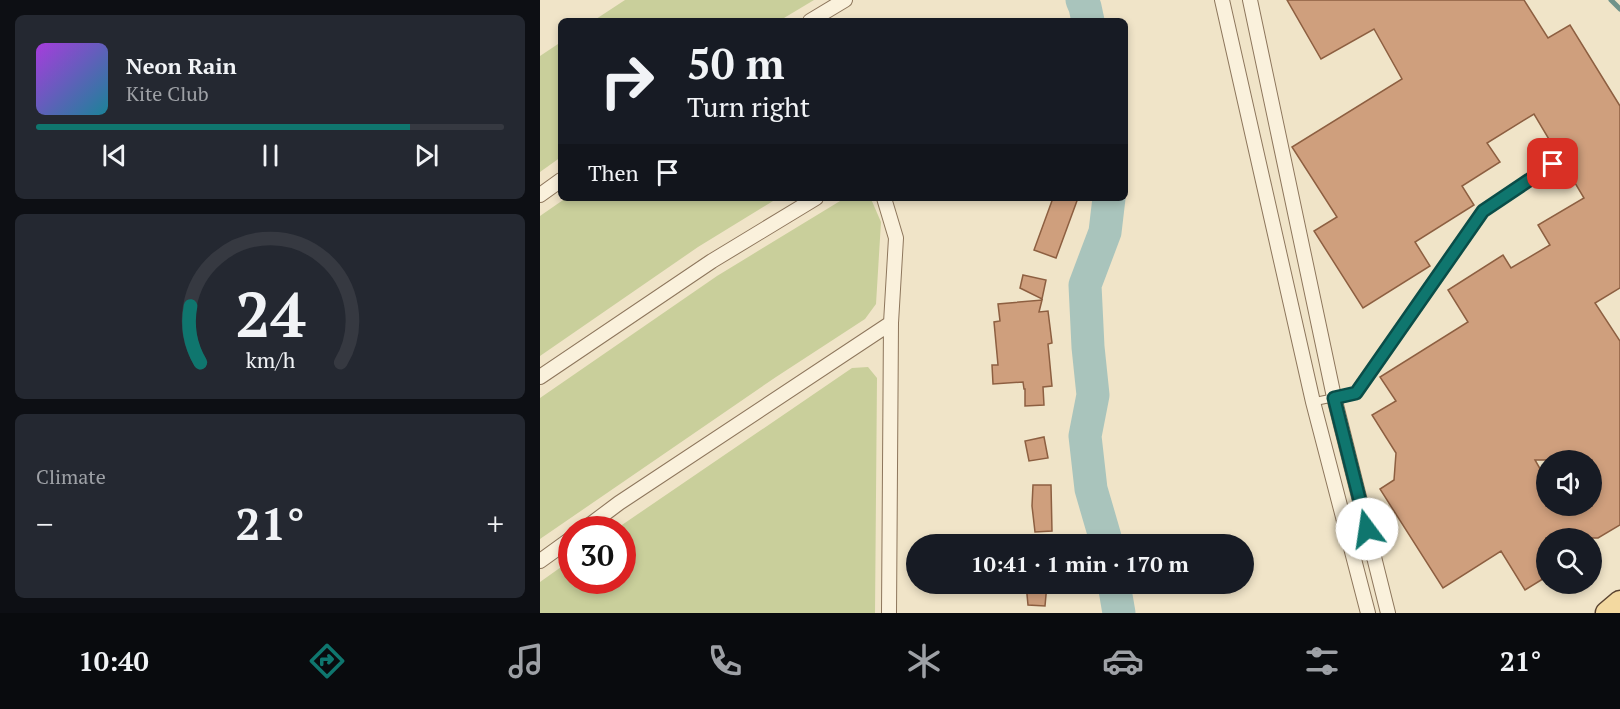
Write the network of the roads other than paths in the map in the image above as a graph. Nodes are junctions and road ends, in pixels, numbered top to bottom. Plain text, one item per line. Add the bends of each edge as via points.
1 (845, 0) edge
2 (1222, 0) edge
3 (1250, 0) edge
4 (815, 18) edge
5 (1553, 164) dead end
6 (558, 182) edge
7 (540, 195) edge
8 (811, 201) edge
9 (885, 201) edge
10 (891, 323) junction
11 (540, 377) edge
12 (1334, 398) junction
13 (1313, 402) junction
14 (602, 516) edge
15 (558, 548) edge
16 (540, 561) edge
17 (1620, 602) edge
18 (889, 613) edge
19 (1368, 613) edge
20 (1388, 613) edge
21 (1607, 613) edge

1 - 4 street
2 - 13 street
3 - 12 street
5 - 12 lane via 1483,211 1356,393
6 - 7 street
8 - 11 street via 712,261
9 - 10 street via 896,238
10 - 14 street
10 - 18 street
12 - 13 lane
12 - 20 street
13 - 19 street
15 - 16 street
17 - 21 main road

